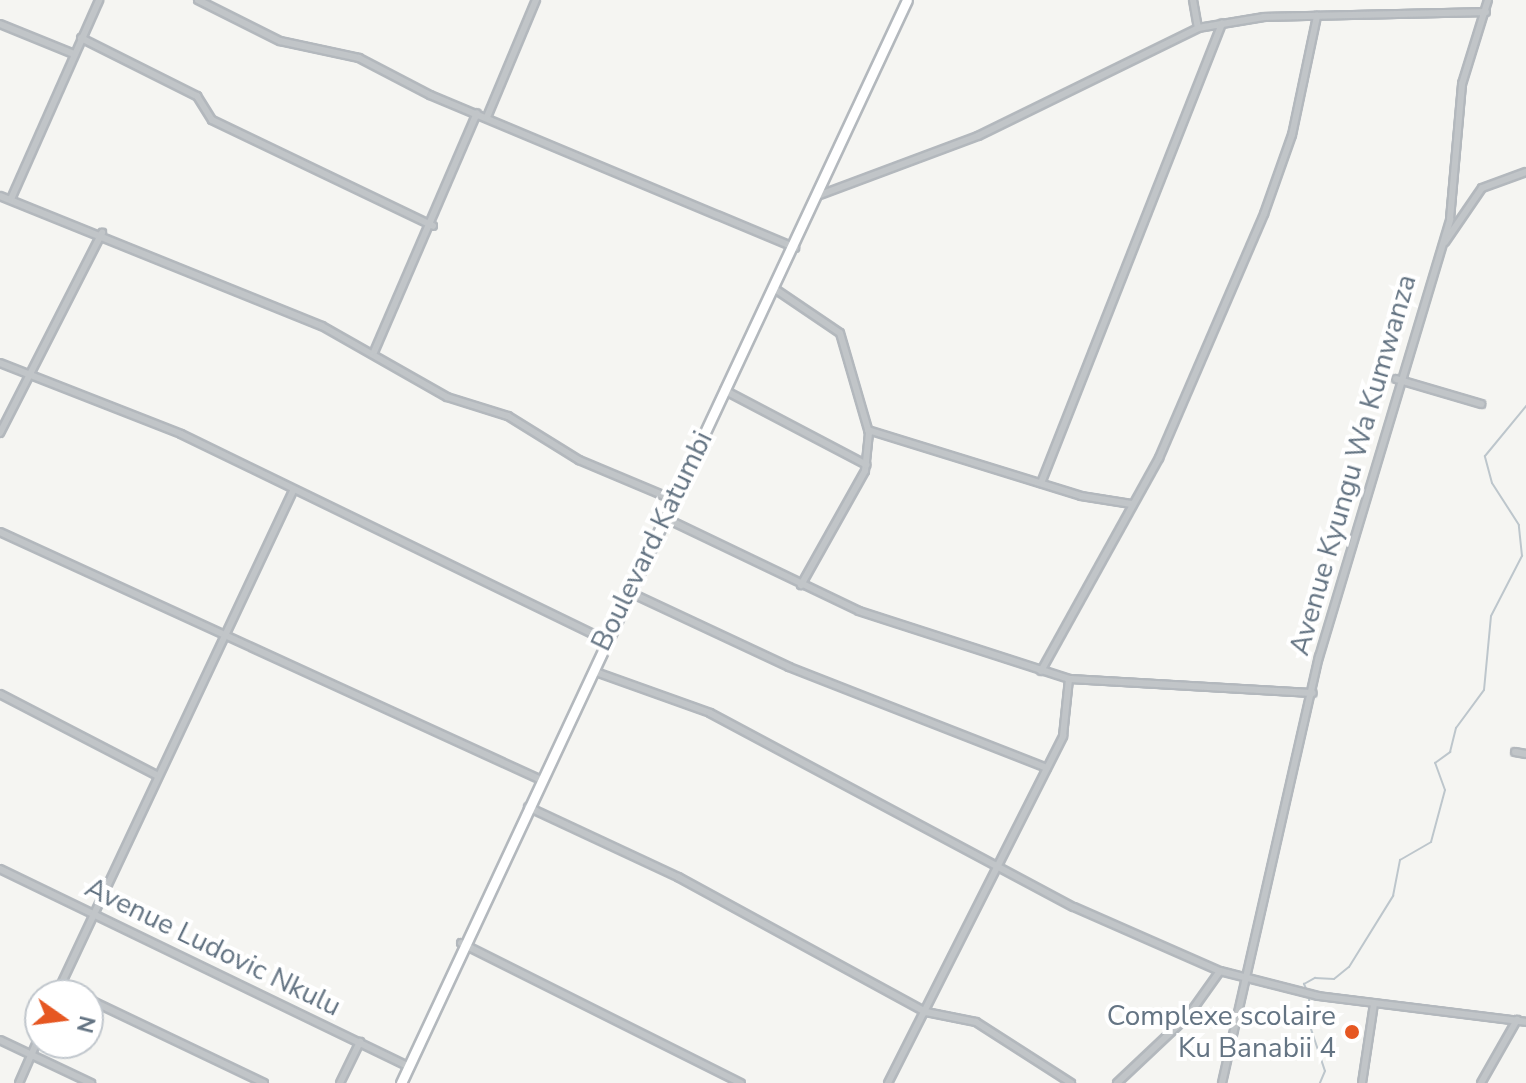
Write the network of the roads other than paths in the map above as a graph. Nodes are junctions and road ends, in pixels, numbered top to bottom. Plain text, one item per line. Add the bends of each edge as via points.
1 (99, 0) edge
2 (198, 0) edge
3 (536, 0) edge
4 (907, 0) edge
5 (1193, 0) edge
6 (1488, 0) edge
7 (1486, 12) junction
8 (1317, 16) junction
9 (1222, 23) junction
10 (0, 24) edge
11 (1198, 28) junction
12 (81, 38) junction
13 (74, 54) junction
14 (477, 113) junction
15 (487, 117) junction
16 (1526, 172) edge
17 (820, 195) junction
18 (0, 196) edge
19 (11, 199) junction
20 (433, 226) junction
21 (102, 233) junction
22 (795, 248) junction
23 (1439, 251) junction
24 (775, 289) junction
25 (374, 352) junction
26 (0, 363) edge
27 (27, 375) junction
28 (1396, 379) junction
29 (724, 390) junction
30 (1481, 404) dead end
31 (868, 430) junction
32 (0, 433) edge
33 (867, 465) junction
34 (1041, 483) junction
35 (293, 491) junction
36 (672, 499) junction
37 (1131, 504) junction
38 (665, 518) junction
39 (0, 532) edge
40 (801, 585) junction
41 (629, 592) junction
42 (227, 637) junction
43 (605, 640) junction
44 (591, 671) junction
45 (1041, 671) junction
46 (1069, 679) junction
47 (1313, 693) junction
48 (0, 694) edge
49 (1515, 752) dead end
50 (1526, 754) edge
51 (1047, 768) junction
52 (156, 775) junction
53 (539, 779) junction
54 (526, 806) junction
55 (997, 866) junction
56 (0, 869) edge
57 (91, 913) junction
58 (461, 943) junction
59 (1220, 971) junction
60 (1243, 978) junction
61 (63, 979) edge
62 (1374, 1004) junction
63 (104, 1007) edge
64 (926, 1012) junction
65 (1523, 1020) edge
66 (0, 1040) edge
67 (360, 1042) junction
68 (24, 1052) edge
69 (31, 1059) edge
70 (39, 1059) edge
71 (407, 1066) junction
72 (19, 1083) edge
73 (91, 1083) edge
74 (264, 1083) edge
75 (340, 1083) edge
76 (401, 1083) edge
77 (741, 1083) edge
78 (888, 1083) edge
79 (1071, 1083) edge
80 (1117, 1083) edge
81 (1222, 1083) edge
82 (1362, 1083) edge
83 (1481, 1083) edge

1 - 12 street
2 - 14 street via 280,41 359,58
3 - 15 street
4 - 17 street, Boulevard Katumbi
5 - 11 street
6 - 7 street, Avenue Kyungu Wa Kumwanza
7 - 8 street
7 - 23 street, Avenue Kyungu Wa Kumwanza via 1462,84 1453,201
8 - 9 street
8 - 37 street via 1268,204 1159,458
9 - 11 street
9 - 34 street
10 - 13 street
11 - 17 street via 978,136
12 - 13 street
12 - 20 street via 197,96 212,120
13 - 19 street
14 - 15 street
14 - 20 street
15 - 22 street
16 - 23 street via 1482,188
17 - 22 street, Boulevard Katumbi
18 - 19 street
19 - 21 street
20 - 25 street
21 - 25 street
21 - 27 street
22 - 24 street, Boulevard Katumbi
23 - 28 street, Avenue Kyungu Wa Kumwanza
24 - 29 street, Boulevard Katumbi
24 - 31 street via 840,333
25 - 36 street via 447,397 508,416 579,460
26 - 27 street
27 - 32 street
27 - 35 street via 181,434
28 - 30 street
28 - 47 street, Avenue Kyungu Wa Kumwanza
29 - 33 street
29 - 36 street, Boulevard Katumbi
31 - 33 street
31 - 34 street
33 - 40 street
34 - 37 street
35 - 42 street
35 - 43 street
36 - 38 street, Boulevard Katumbi
37 - 45 street
38 - 40 street
38 - 41 street, Boulevard Katumbi
39 - 42 street
40 - 45 street
41 - 43 street, Boulevard Katumbi
41 - 51 street via 871,702
42 - 52 street
42 - 53 street
43 - 44 street, Boulevard Katumbi
44 - 53 street, Boulevard Katumbi
44 - 55 street via 710,713
45 - 46 street
46 - 47 street
46 - 51 street via 1066,726
47 - 60 street, Avenue Kyungu Wa Kumwanza
48 - 52 street
49 - 50 street
51 - 55 street
52 - 57 street
53 - 54 street, Boulevard Katumbi
54 - 58 street, Boulevard Katumbi
54 - 64 street via 678,877
55 - 59 street
55 - 64 street
56 - 57 street, Avenue Ludovic Nkulu
57 - 61 street
57 - 67 street, Avenue Ludovic Nkulu
58 - 71 street, Boulevard Katumbi
58 - 77 street
59 - 60 street
59 - 80 street via 1188,1016
60 - 62 street
60 - 81 street, Avenue Kyungu Wa Kumwanza
62 - 65 street
62 - 82 street
63 - 74 street
64 - 78 street
64 - 79 street via 976,1022
65 - 83 street
66 - 68 street
67 - 71 street, Avenue Ludovic Nkulu
67 - 75 street
69 - 72 street
70 - 73 street
71 - 76 street, Boulevard Katumbi

